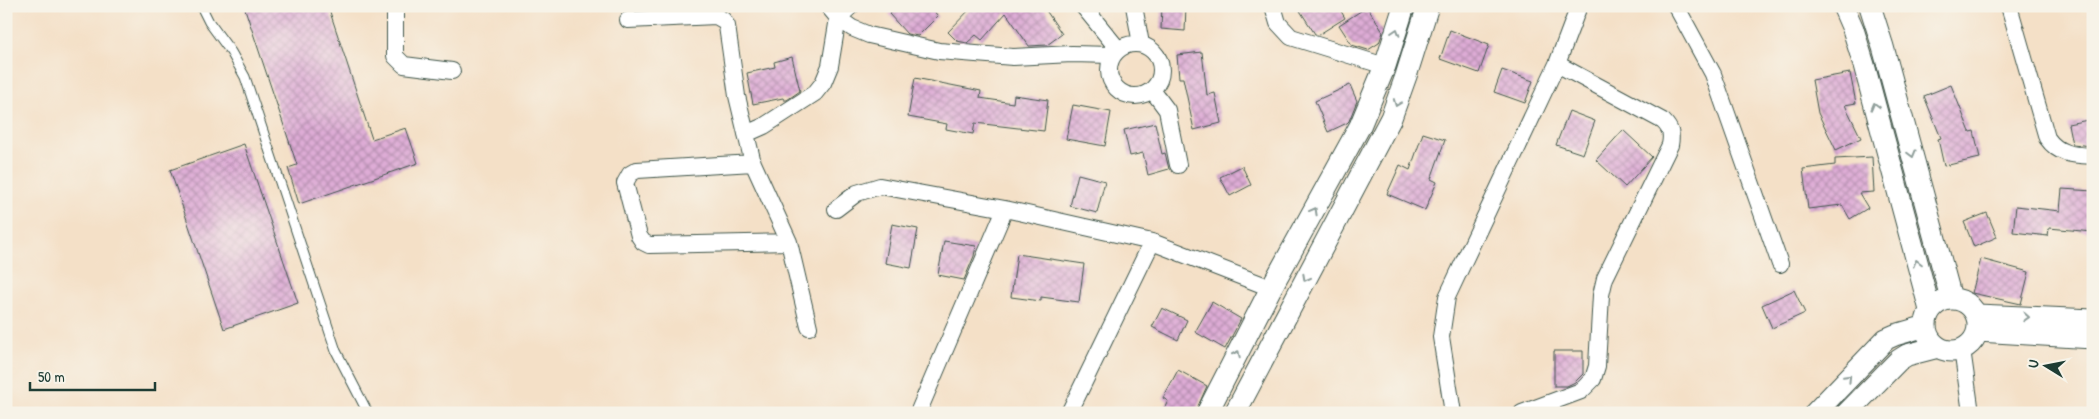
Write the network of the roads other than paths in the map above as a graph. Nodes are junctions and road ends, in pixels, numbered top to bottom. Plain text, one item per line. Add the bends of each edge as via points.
1 (201, 6) edge
2 (395, 6) edge
3 (851, 6) edge
4 (1082, 6) edge
5 (1134, 6) edge
6 (1273, 6) edge
7 (1404, 6) edge
8 (1428, 6) edge
9 (1579, 6) edge
10 (1676, 6) edge
11 (1843, 6) edge
12 (1870, 6) edge
13 (2009, 6) edge
14 (833, 12) edge
15 (628, 20) dead end
16 (1141, 44) junction
17 (1115, 52) junction
18 (1557, 64) junction
19 (1385, 66) junction
20 (452, 71) dead end
21 (1152, 90) junction
22 (746, 134) junction
23 (2093, 156) edge
24 (753, 162) junction
25 (1178, 165) dead end
26 (836, 209) dead end
27 (1005, 209) junction
28 (789, 242) junction
29 (1152, 242) junction
30 (1780, 264) dead end
31 (1271, 288) junction
32 (1951, 298) junction
33 (1928, 318) junction
34 (2093, 320) edge
35 (1978, 323) junction
36 (809, 327) dead end
37 (2093, 338) edge
38 (1938, 347) junction
39 (1962, 350) junction
40 (1221, 386) junction
41 (1239, 405) edge
42 (368, 413) edge
43 (918, 413) edge
44 (1069, 413) edge
45 (1207, 413) edge
46 (1453, 413) edge
47 (1522, 413) edge
48 (1815, 413) edge
49 (1847, 413) edge
50 (1971, 413) edge

1 - 42 lane via 245,77 336,351
2 - 20 street via 395,56 398,62
3 - 14 street
4 - 17 street
5 - 16 street
6 - 19 street via 1278,24 1291,37
19 -> 7 street
8 -> 41 street via 1391,118
9 - 18 street
10 - 30 street via 1713,74
33 -> 11 street via 1864,65
12 -> 32 street
13 - 23 street via 2046,138 2062,152
14 - 17 street via 852,28 869,35 939,51 1013,57
14 - 22 street via 830,66 823,83 808,97
15 - 22 street via 716,16 723,20 727,26
16 - 17 street via 1125,45
16 - 21 street via 1155,52 1161,67
17 - 21 street via 1108,72 1114,87 1128,96
18 - 46 street via 1447,297 1441,336
18 - 47 street via 1663,121 1672,136 1605,278 1593,379 1581,391
31 -> 19 street via 1360,126
21 - 25 street via 1167,110
22 - 24 street
24 - 28 street
24 - 28 street via 637,170 630,174 625,183 639,236 649,245
26 - 27 street via 857,192 880,186
27 - 29 street
27 - 43 street
28 - 36 street
29 - 31 street
29 - 44 street
40 -> 31 street
32 - 33 street via 1943,300
32 - 35 street via 1967,302
33 - 38 street via 1932,342
48 -> 33 street via 1886,340
35 -> 34 street
35 - 37 street
35 - 39 street via 1969,346
38 - 39 street
38 - 49 street via 1899,360
39 - 50 street
40 - 41 street
40 - 45 street

